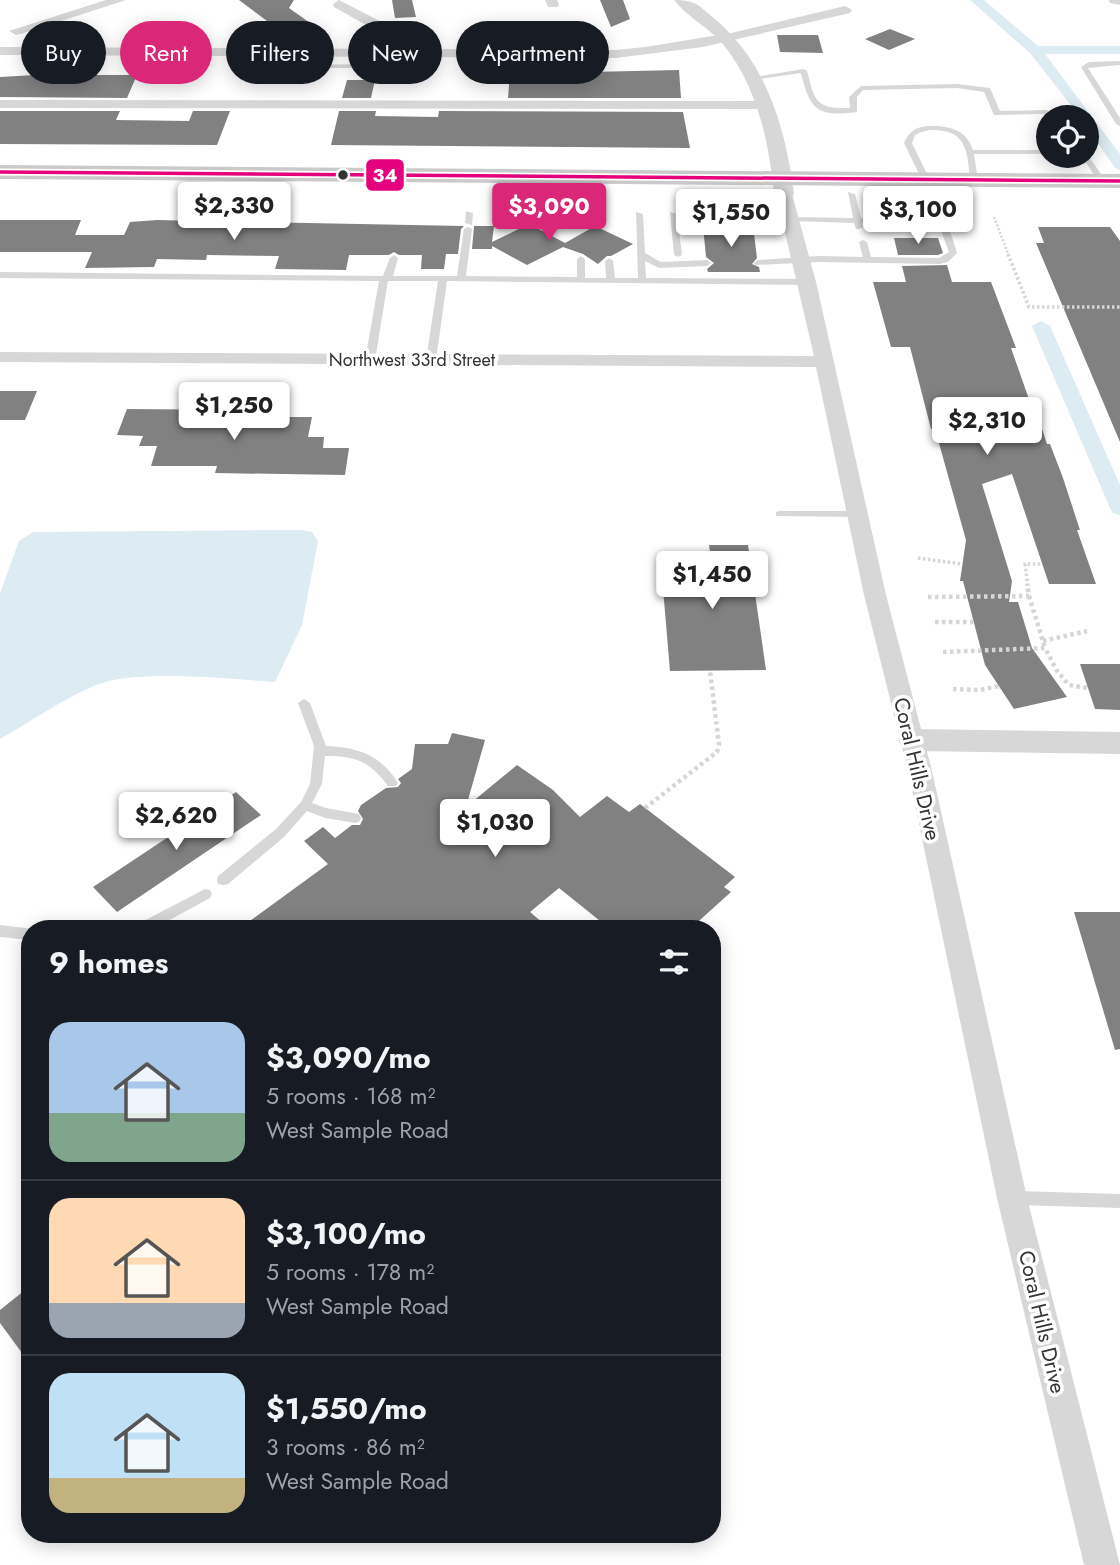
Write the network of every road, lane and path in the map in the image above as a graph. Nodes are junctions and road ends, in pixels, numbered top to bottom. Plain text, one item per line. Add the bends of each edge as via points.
1 (120, 0) edge
2 (682, 0) edge
3 (1115, 0) edge
4 (1120, 1) edge
5 (339, 4) dead end
6 (845, 10) dead end
7 (371, 21) edge
8 (0, 26) edge
9 (16, 31) junction
10 (21, 34) edge
11 (727, 40) junction
12 (0, 51) edge
13 (21, 51) edge
14 (106, 52) edge
15 (226, 52) edge
16 (442, 52) edge
17 (1120, 64) edge
18 (753, 78) junction
19 (0, 104) edge
20 (764, 105) junction
21 (1036, 112) edge
22 (1120, 124) edge
23 (970, 152) junction
24 (1036, 152) edge
25 (1096, 168) edge
26 (0, 172) edge
27 (974, 180) junction
28 (311, 183) junction
29 (784, 186) junction
30 (922, 187) junction
31 (0, 189) edge
32 (1115, 190) edge
33 (851, 194) junction
34 (469, 213) dead end
35 (639, 214) dead end
36 (673, 214) dead end
37 (994, 217) dead end
38 (791, 219) junction
39 (926, 220) junction
40 (858, 223) junction
41 (863, 242) dead end
42 (640, 254) junction
43 (678, 255) dead end
44 (394, 258) dead end
45 (581, 259) dead end
46 (802, 260) junction
47 (867, 260) junction
48 (608, 261) dead end
49 (707, 263) dead end
50 (760, 263) dead end
51 (659, 265) junction
52 (693, 265) junction
53 (0, 275) edge
54 (384, 279) junction
55 (443, 279) junction
56 (461, 280) junction
57 (581, 281) junction
58 (611, 281) junction
59 (642, 281) junction
60 (654, 281) junction
61 (695, 281) junction
62 (807, 282) junction
63 (1120, 307) edge
64 (0, 357) edge
65 (370, 360) junction
66 (431, 360) junction
67 (824, 362) junction
68 (780, 514) dead end
69 (857, 514) junction
70 (918, 558) dead end
71 (962, 564) dead end
72 (1042, 564) dead end
73 (1029, 596) junction
74 (928, 597) dead end
75 (935, 622) dead end
76 (974, 622) dead end
77 (1087, 631) dead end
78 (1043, 640) junction
79 (1045, 648) junction
80 (943, 652) dead end
81 (709, 671) dead end
82 (999, 686) dead end
83 (1088, 688) dead end
84 (953, 689) dead end
85 (304, 703) dead end
86 (912, 740) junction
87 (1120, 743) edge
88 (320, 751) junction
89 (392, 783) dead end
90 (306, 804) junction
91 (645, 808) dead end
92 (355, 818) dead end
93 (223, 880) dead end
94 (205, 894) dead end
95 (157, 920) edge
96 (0, 931) edge
97 (21, 933) edge
98 (1012, 1198) junction
99 (1120, 1201) edge
100 (1102, 1565) edge

1 - 9 street
2 - 11 street, Coral Hills Drive
3 - 4 street
5 - 7 street
6 - 11 street
8 - 9 street
9 - 10 street
11 - 16 street via 616,54
11 - 18 street, Coral Hills Drive
12 - 13 street
14 - 15 street
17 - 22 lane via 1084,67
18 - 20 street, Coral Hills Drive
18 - 21 lane via 804,71 811,101 820,109 834,111 854,110 853,97 861,88 957,86 987,90 997,113
19 - 20 street
20 - 29 street, Coral Hills Drive
23 - 24 lane
23 - 27 lane
23 - 30 lane via 961,133 950,129 912,134 908,143
25 - 32 lane
26 - 28 main road
27 - 30 main road
27 - 32 main road
28 - 29 main road
28 - 29 main road via 394,175
28 - 31 main road via 136,190
29 - 30 main road
29 - 33 main road
29 - 38 street, Coral Hills Drive
30 - 32 main road
30 - 33 main road
30 - 39 lane
33 - 40 lane
34 - 56 lane
35 - 42 lane
36 - 43 lane
37 - 63 path via 1029,307
38 - 40 lane
38 - 46 street, Coral Hills Drive
39 - 40 lane
39 - 47 lane via 944,227 953,253 950,257 939,261
41 - 47 lane
42 - 51 lane
42 - 59 lane
44 - 54 lane
45 - 57 lane
46 - 47 lane
46 - 50 lane
46 - 62 street, Coral Hills Drive
48 - 58 lane
49 - 52 lane
51 - 52 lane
51 - 60 lane
52 - 61 lane
53 - 54 lane
54 - 55 lane
54 - 65 lane
55 - 56 lane
55 - 66 lane
56 - 57 lane
57 - 58 lane
58 - 59 lane
59 - 60 lane
60 - 61 lane
61 - 62 lane
62 - 67 street, Coral Hills Drive
64 - 65 street, Northwest 33rd Street
65 - 66 street, Northwest 33rd Street
66 - 67 street, Northwest 33rd Street
67 - 69 street, Coral Hills Drive
68 - 69 lane
69 - 86 street, Coral Hills Drive
70 - 71 path
72 - 73 path via 1025,564
73 - 74 path
73 - 78 path
75 - 76 path
77 - 78 path
78 - 79 path
79 - 80 path
79 - 83 path via 1069,685
81 - 91 path via 717,752
82 - 84 path
85 - 88 lane
86 - 87 street
86 - 98 street, Coral Hills Drive
88 - 89 lane via 373,759
88 - 90 lane via 316,784
90 - 92 lane
90 - 93 lane via 280,833
94 - 95 lane
96 - 97 lane
98 - 99 lane
98 - 100 street, Coral Hills Drive

